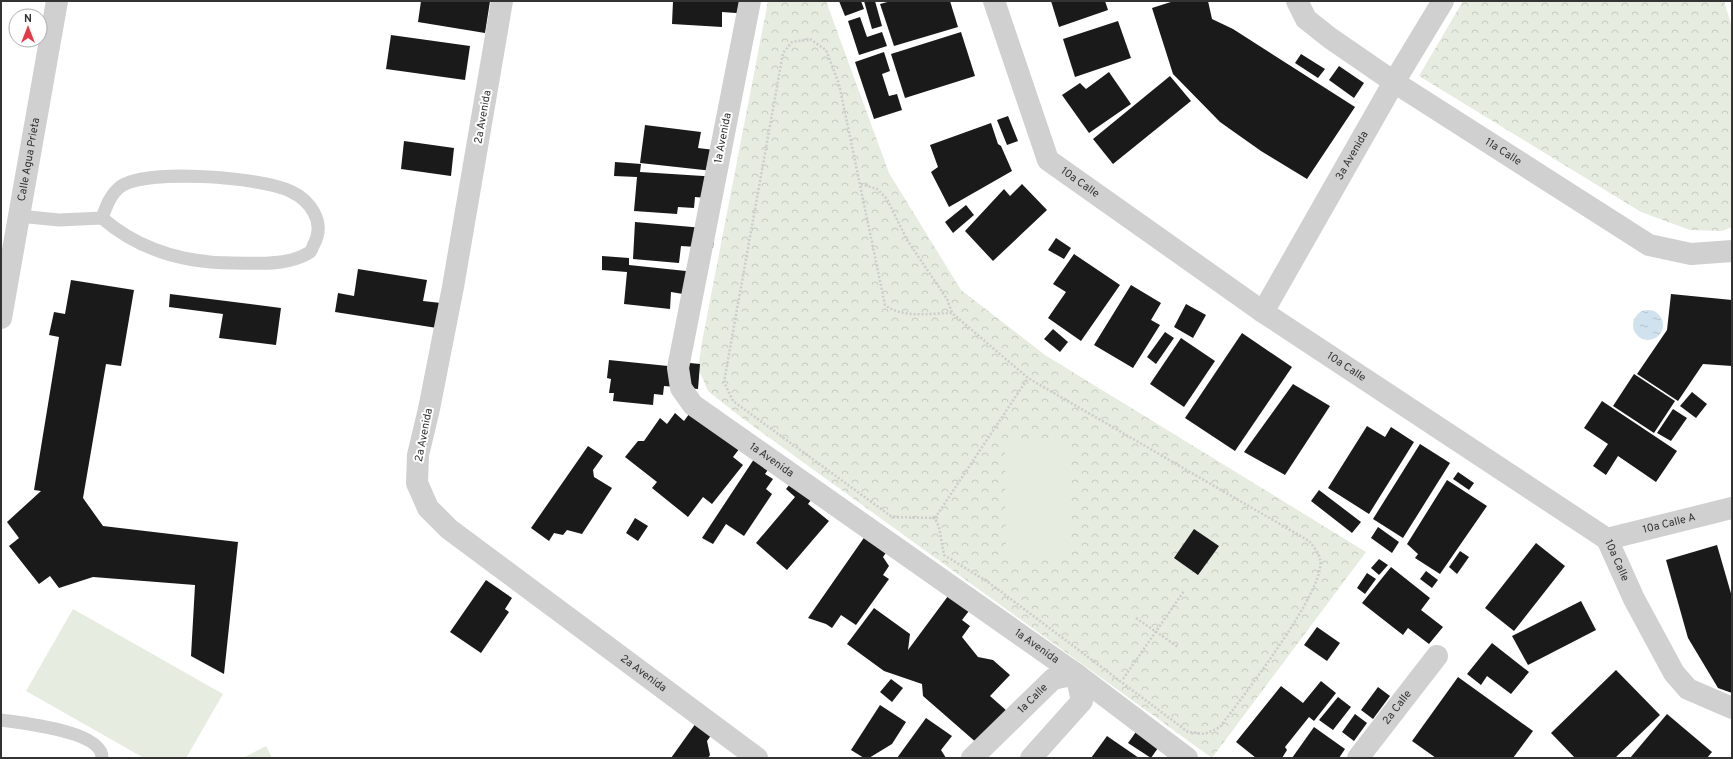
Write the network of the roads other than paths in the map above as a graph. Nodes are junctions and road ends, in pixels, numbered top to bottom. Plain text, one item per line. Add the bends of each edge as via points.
1 (57, 1) edge
2 (502, 1) edge
3 (750, 1) edge
4 (994, 1) edge
5 (1297, 1) edge
6 (1443, 1) edge
7 (1394, 82) junction
8 (19, 216) junction
9 (102, 218) junction
10 (1732, 251) edge
11 (1263, 312) junction
12 (1, 318) edge
13 (1732, 508) edge
14 (1607, 539) junction
15 (1437, 656) dead end
16 (1076, 674) junction
17 (1732, 708) edge
18 (1, 720) edge
19 (102, 758) edge
20 (757, 758) edge
21 (972, 758) edge
22 (1031, 758) edge
23 (1187, 758) edge
24 (1358, 758) edge

1 - 8 street, Calle Agua Prieta
2 - 20 street, 2a Avenida via 453,287 418,455 417,483 428,508 449,529
3 - 16 street, 1a Avenida via 678,368 681,388 693,405
4 - 11 street, 10a Calle via 1048,160
5 - 7 street, 11a Calle via 1306,18 1330,38
6 - 7 street, 3a Avenida
7 - 10 street, 11a Calle via 1649,245 1691,254
7 - 11 street, 3a Avenida
8 - 9 lane via 59,220
8 - 12 street, Calle Agua Prieta
9 - 9 lane via 108,202 121,187 146,178 232,178 290,190 309,203 319,222 319,236 310,252 290,260 230,263 179,258 165,254 124,236
11 - 14 street, 10a Calle
13 - 14 street, 10a Calle A
14 - 17 street, 10a Calle via 1634,599 1674,673 1688,689
15 - 24 street, 2a Calle
16 - 21 street, 1a Calle via 1053,679
16 - 22 street via 1082,701
16 - 23 street, 1a Avenida
18 - 19 lane via 71,732 97,747

